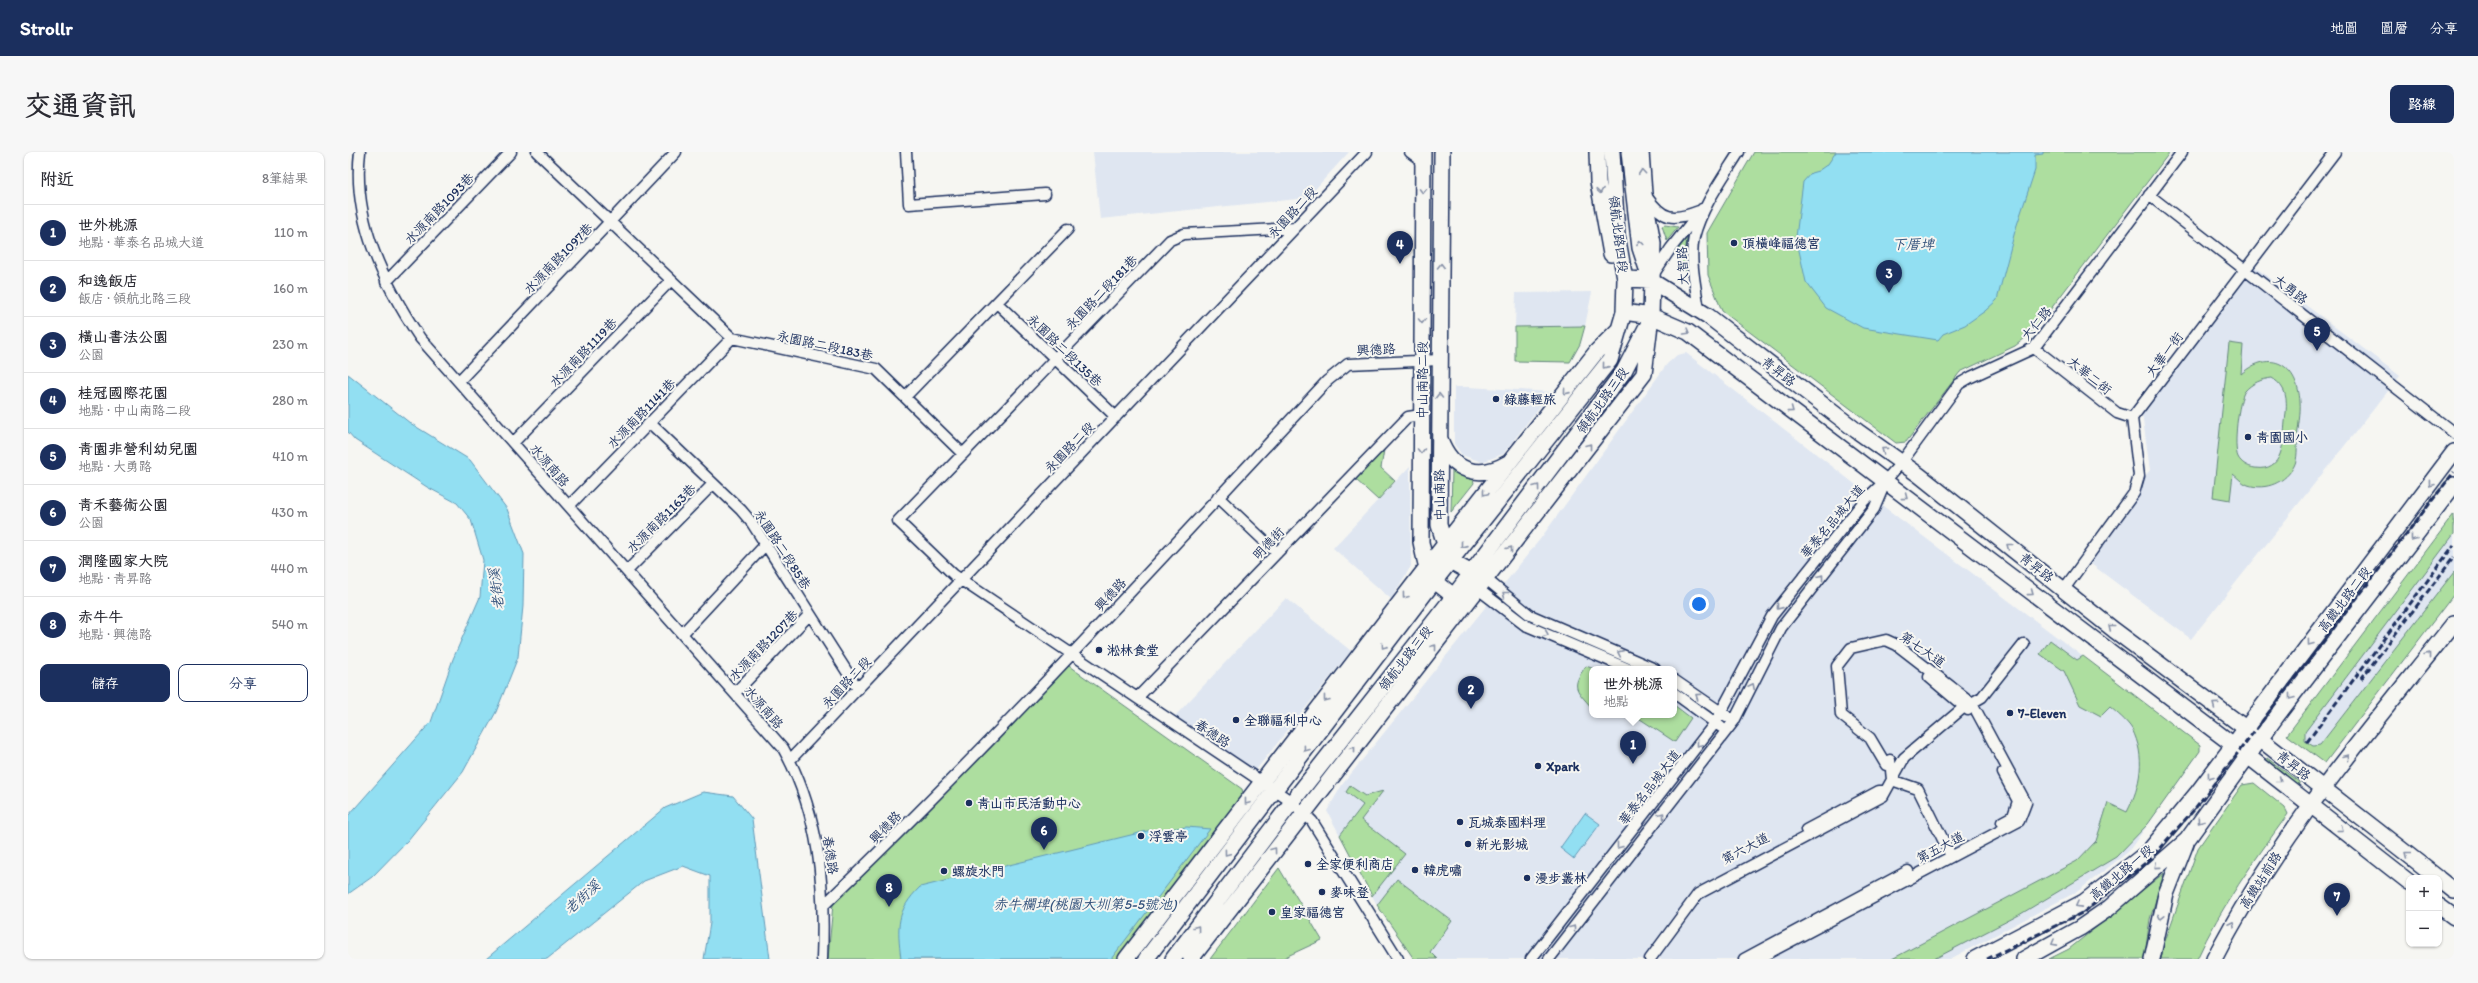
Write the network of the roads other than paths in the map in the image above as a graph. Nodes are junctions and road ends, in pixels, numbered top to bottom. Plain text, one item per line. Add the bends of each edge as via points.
1 (360, 152) edge
2 (511, 152) edge
3 (537, 152) edge
4 (676, 152) edge
5 (906, 152) edge
6 (1367, 152) edge
7 (1410, 152) edge
8 (1424, 152) edge
9 (1442, 152) edge
10 (1597, 152) edge
11 (1612, 152) edge
12 (1629, 152) edge
13 (1641, 152) edge
14 (1739, 152) edge
15 (2182, 152) edge
16 (2335, 152) edge
17 (1423, 168) junction
18 (1045, 194) dead end
19 (1644, 194) junction
20 (2149, 195) junction
21 (1710, 200) junction
22 (1701, 210) junction
23 (610, 222) junction
24 (1295, 228) junction
25 (1068, 229) dead end
26 (2245, 270) junction
27 (671, 280) junction
28 (1625, 280) junction
29 (1650, 280) junction
30 (386, 282) junction
31 (997, 303) junction
32 (1699, 310) junction
33 (1624, 312) junction
34 (1651, 316) junction
35 (1618, 330) junction
36 (732, 338) junction
37 (2034, 348) junction
38 (1055, 358) junction
39 (1440, 360) junction
40 (1422, 361) junction
41 (459, 381) junction
42 (905, 398) junction
43 (1421, 415) junction
44 (1116, 417) junction
45 (2132, 418) junction
46 (650, 423) junction
47 (2454, 433) edge
48 (1439, 435) junction
49 (513, 443) junction
50 (2454, 452) edge
51 (963, 454) junction
52 (1509, 462) junction
53 (1901, 463) junction
54 (1886, 481) junction
55 (713, 484) junction
56 (2454, 485) edge
57 (1218, 497) junction
58 (569, 506) junction
59 (766, 544) junction
60 (1445, 545) junction
61 (1277, 553) junction
62 (1450, 560) junction
63 (1427, 567) junction
64 (627, 571) junction
65 (1471, 574) junction
66 (962, 578) junction
67 (1434, 582) junction
68 (1482, 584) junction
69 (2064, 589) junction
70 (1454, 596) junction
71 (810, 614) junction
72 (2454, 623) edge
73 (682, 634) junction
74 (2024, 644) dead end
75 (1071, 653) junction
76 (1622, 666) edge
77 (1648, 666) edge
78 (1677, 682) edge
79 (858, 689) junction
80 (735, 693) junction
81 (1677, 695) edge
82 (1137, 698) junction
83 (1969, 705) junction
84 (1722, 712) junction
85 (1734, 721) junction
86 (1715, 723) junction
87 (2246, 728) junction
88 (1727, 731) junction
89 (2260, 739) junction
90 (2234, 745) junction
91 (2248, 756) junction
92 (790, 760) junction
93 (1892, 780) junction
94 (1269, 786) junction
95 (2323, 788) junction
96 (1884, 791) junction
97 (2311, 805) junction
98 (1297, 807) junction
99 (2187, 840) junction
100 (1947, 855) junction
101 (2434, 875) edge
102 (2406, 880) edge
103 (2442, 881) edge
104 (2454, 891) edge
105 (824, 905) junction
106 (2442, 908) edge
107 (2454, 917) edge
108 (822, 959) edge
109 (1126, 959) edge
110 (1146, 959) edge
111 (1173, 959) edge
112 (1191, 959) edge
113 (1398, 959) edge
114 (1531, 959) edge
115 (1549, 959) edge
116 (1644, 959) edge
117 (1650, 959) edge
118 (1744, 959) edge
119 (1757, 959) edge
120 (1975, 959) edge
121 (2024, 959) edge
122 (2152, 959) edge
123 (2214, 959) edge

1 - 30 street, 水源南路 via 358,167 361,204 370,241
2 - 30 street, 水源南路1093巷
3 - 23 street
4 - 23 street, 水源南路1097巷
5 - 18 street via 909,204
6 - 24 street, 永園路二段
7 - 17 street via 1418,158
8 - 17 street, 中山南路二段
39 -> 9 street, 中山南路二段
10 -> 28 street, 領航北路四段 via 1598,182 1609,251
11 - 28 street, 領航北路四段 via 1617,235
29 -> 12 street, 領航北路四段 via 1640,248
19 -> 13 street, 領航北路四段
14 - 21 street, 大智路
15 - 20 street, 大仁路
16 - 26 street, 大華一街
17 -> 40 street, 中山南路二段
19 - 22 street, 大智路 via 1658,212 1671,217 1685,216
19 - 29 street, 領航北路四段 via 1653,243
20 - 26 street, 大勇路
20 - 37 street, 大仁路
21 - 22 street, 大智路
21 - 32 street, 大智路 via 1694,242
22 - 29 street, 大智路
23 - 27 street
23 - 41 street, 水源南路1097巷
24 - 38 street, 永園路二段181巷 via 1176,235
24 - 44 street, 永園路二段
25 - 31 street
26 - 45 street, 大華一街
26 - 47 street, 大勇路
27 - 36 street
27 - 49 street, 水源南路1119巷
28 - 29 street
28 - 33 street, 領航北路三段
29 - 32 street, 青昇路
29 - 34 street, 領航北路四段
30 - 41 street, 水源南路 via 420,338
31 - 38 street, 永園路二段135巷
31 - 42 street
53 -> 32 street, 青昇路
33 - 34 street, 青昇路
33 - 35 street, 領航北路三段
34 -> 54 street, 青昇路 via 1688,332
65 -> 34 street, 領航北路三段 via 1624,371
68 -> 34 street, 領航北路三段 via 1644,374
35 -> 52 street, 領航北路三段 via 1597,351
35 -> 62 street, 領航北路三段 via 1610,360
36 - 42 street, 永園路二段183巷 via 876,369
36 - 46 street, 水源南路1141巷
37 - 45 street, 大華二街 via 2117,413
37 - 53 street, 大仁路 via 1971,376 1959,384
38 - 44 street, 永園路二段135巷
38 - 51 street, 永園路二段181巷
39 - 40 street, 興德路
48 -> 39 street, 中山南路二段
40 - 43 street, 中山南路二段
40 - 57 street, 興德路 via 1348,364 1327,381
41 - 49 street, 水源南路
42 - 51 street, 永園路二段183巷
43 - 61 street, 明德街 via 1408,417
43 -> 63 street, 中山南路二段 via 1421,542
44 - 66 street, 永園路二段
45 - 69 street via 2139,476 2134,493
46 - 55 street, 永園路二段85巷
46 - 58 street, 水源南路1141巷
48 - 52 street via 1452,461 1466,470 1482,472 1497,469
48 - 60 street, 中山南路 via 1439,525
49 - 58 street, 水源南路
50 -> 87 street, 高鐵北路二段
51 - 66 street via 898,521 954,575
52 -> 60 street, 領航北路三段
53 - 54 street, 大仁路
69 -> 53 street, 青昇路
54 -> 84 street, 華泰名品城大道 via 1864,501 1772,616
85 -> 54 street, 華泰名品城大道 via 1781,628 1874,509
54 -> 90 street, 青昇路
55 - 59 street, 永園路二段85巷 via 741,510
55 - 64 street, 水源南路1163巷
56 -> 89 street, 高鐵北路二段
57 - 61 street
57 - 75 street, 興德路
58 - 64 street, 水源南路
59 - 71 street, 永園路二段85巷
59 - 73 street
60 - 62 street, 中山南路
60 - 63 street, 領航北路三段
61 - 82 street, 明德街
62 - 65 street
62 - 67 street, 領航北路三段
63 - 67 street, 中山南路二段
63 -> 94 street, 領航北路三段
64 - 73 street, 水源南路
65 - 68 street
65 - 70 street, 領航北路三段
66 - 75 street, 春德路
66 - 79 street, 永園路二段
67 - 70 street, 中山南路二段
67 -> 94 street, 領航北路三段
68 - 70 street
68 -> 76 street via 1525,625
77 -> 68 street via 1530,615
98 -> 68 street, 領航北路三段
87 -> 69 street, 青昇路 via 2114,630
70 - 98 street, 領航北路三段
71 - 79 street, 永園路二段85巷
71 - 80 street, 水源南路1207巷
95 -> 72 street
73 - 80 street, 水源南路
74 - 83 street, 第六大道 via 1982,697
75 - 82 street, 春德路
75 - 105 street, 興德路 via 876,856
84 -> 78 street
79 - 92 street, 永園路二段
80 - 92 street, 水源南路 via 783,748
81 - 86 street
82 - 94 street, 春德路
83 - 93 street, 第六大道 via 1904,758
83 - 93 street, 第七大道 via 1897,645 1886,640 1851,648 1837,666 1841,715 1870,738 1886,765 1890,766
83 - 100 street, 第五大道 via 2026,802 2019,821
84 - 85 street
84 - 86 street, 華泰名品城大道
85 - 88 street, 華泰名品城大道
86 - 88 street
86 -> 114 street, 華泰名品城大道
87 - 89 street, 青昇路
87 - 90 street, 高鐵北路二段
115 -> 88 street, 華泰名品城大道
89 - 91 street, 高鐵北路二段
89 - 95 street, 青昇路
90 - 91 street, 青昇路
90 -> 120 street, 高鐵北路一段 via 2149,851 2084,902
91 -> 97 street, 青昇路
91 -> 99 street, 高鐵北路一段
92 - 105 street, 春德路 via 819,852
93 - 96 street, 第六大道
93 - 100 street via 1918,789
94 - 98 street, 春德路
94 -> 109 street, 領航北路三段
94 -> 110 street, 領航北路三段
95 - 97 street
101 -> 95 street, 青昇路
96 - 116 street, 第六大道 via 1879,791 1694,890
96 - 117 street, 第六大道 via 1883,796 1873,803 1698,894
97 -> 102 street, 青昇路
123 -> 97 street, 高鐵站前路 via 2235,919
111 -> 98 street, 領航北路三段
112 -> 98 street, 領航北路三段
98 - 113 street, 春德路 via 1312,821
99 -> 121 street, 高鐵北路一段 via 2109,908 2080,928
99 -> 122 street via 2166,894
100 - 118 street, 第五大道
100 - 119 street, 第五大道
103 - 104 street, 青昇路
105 - 108 street, 春德路
106 - 107 street

